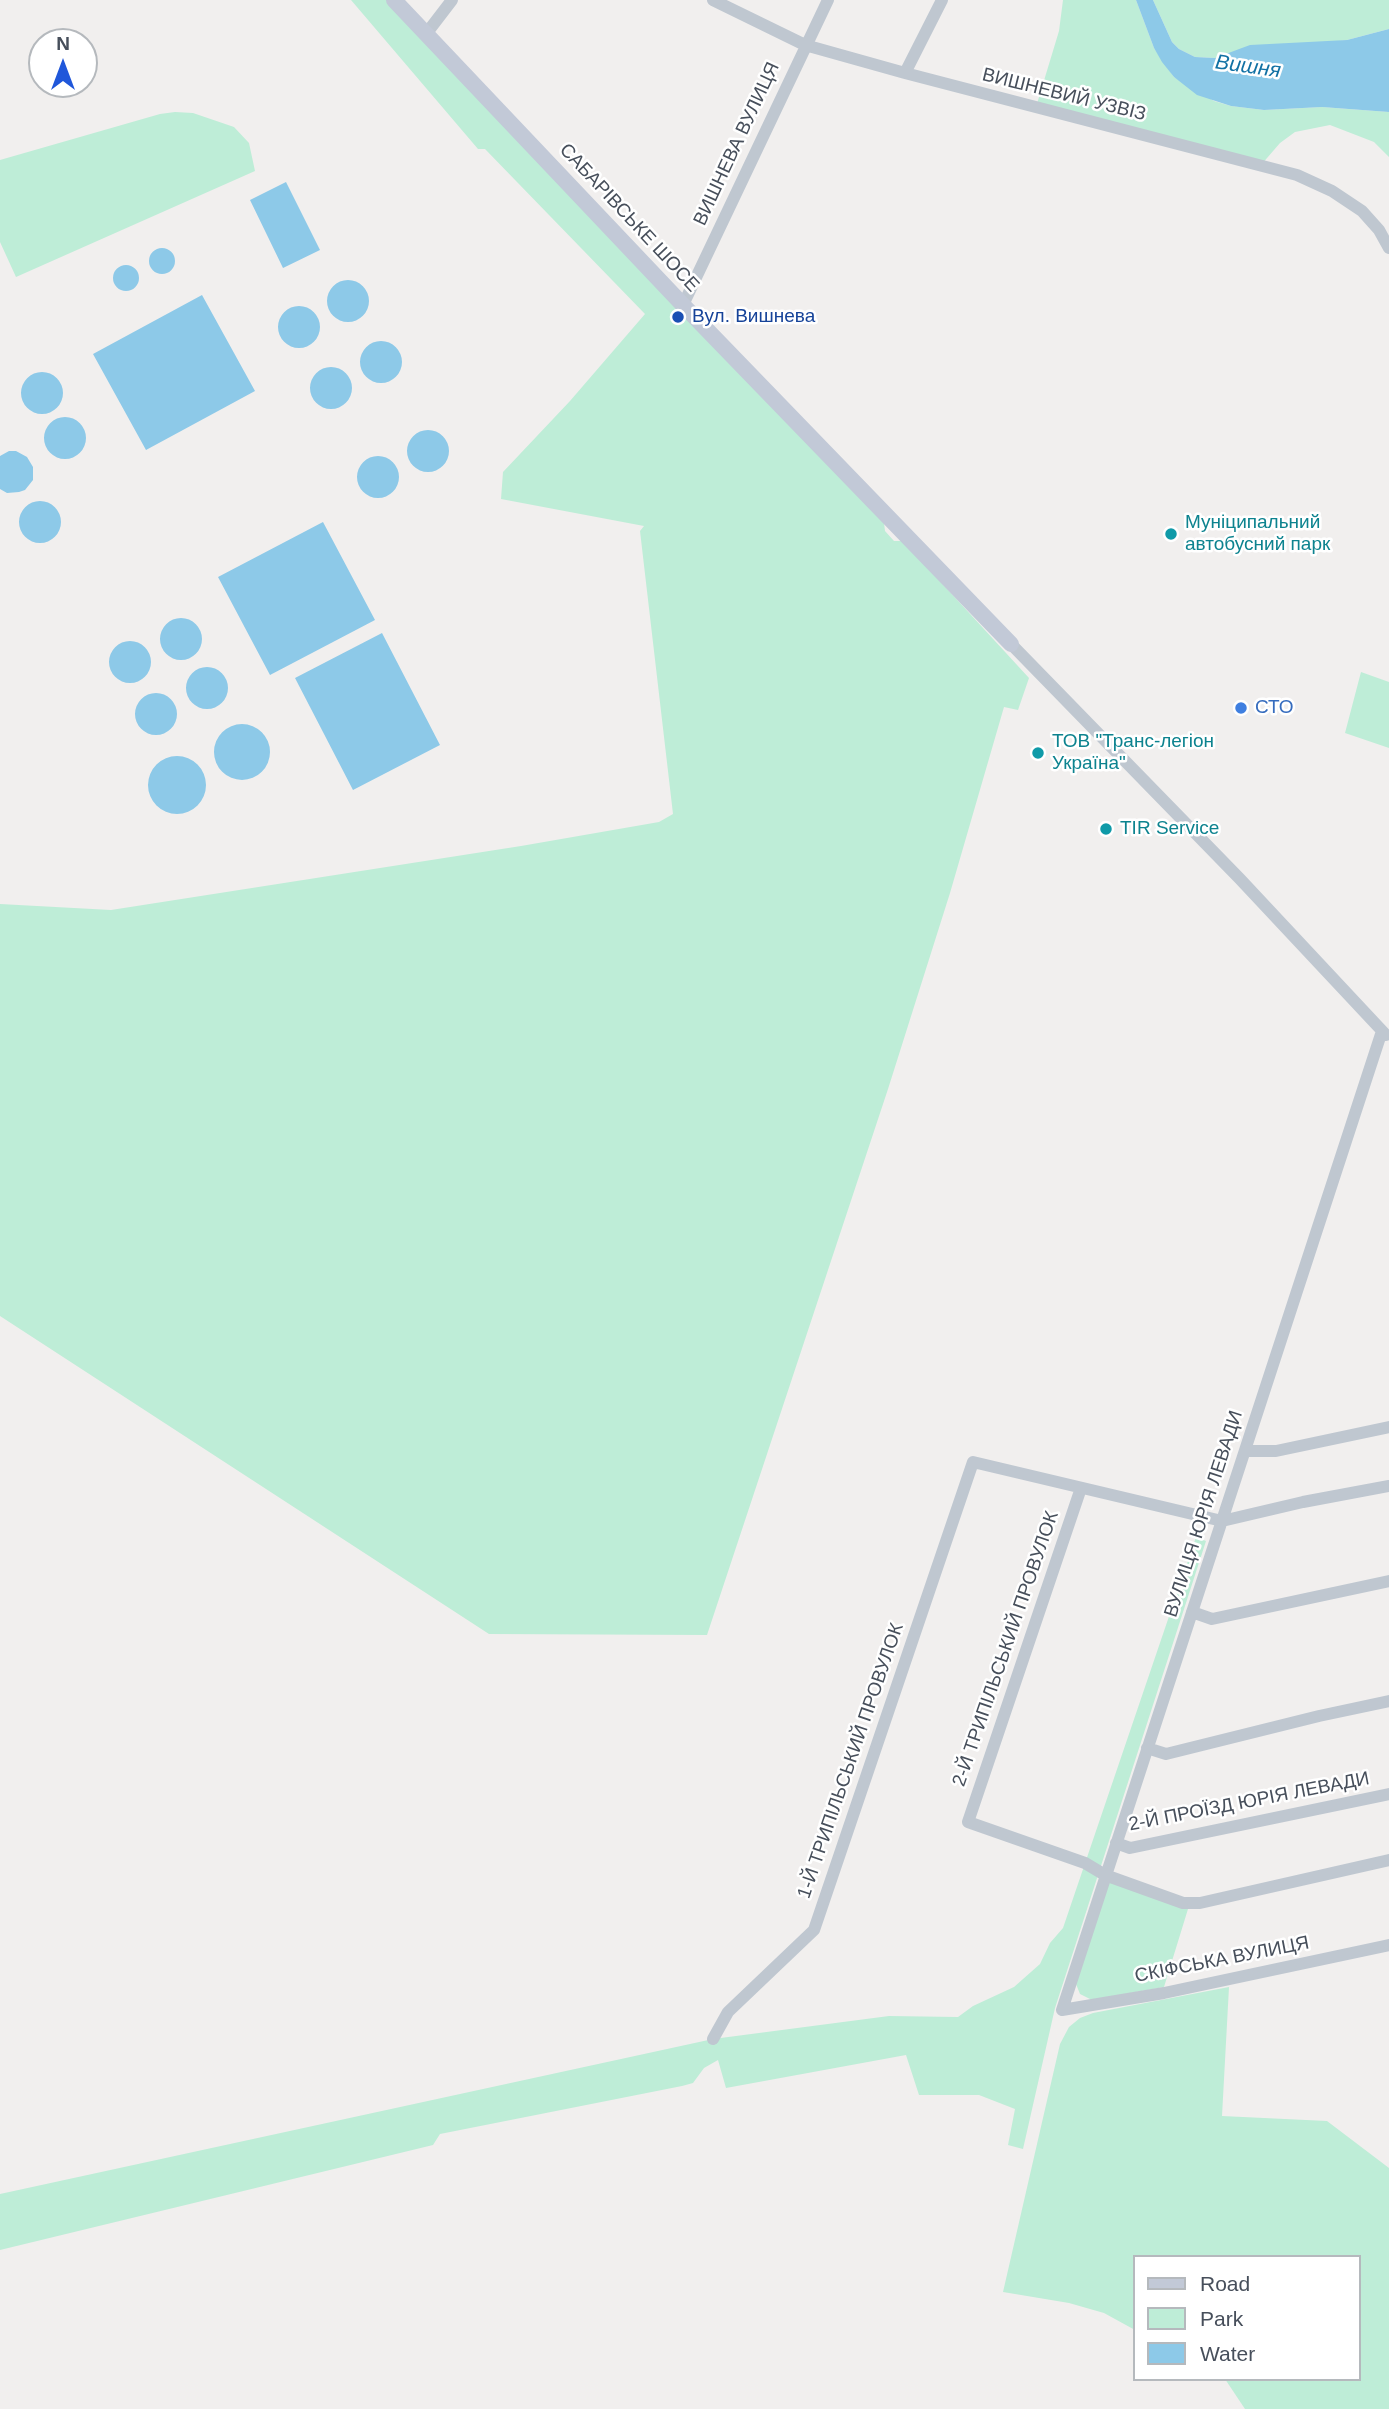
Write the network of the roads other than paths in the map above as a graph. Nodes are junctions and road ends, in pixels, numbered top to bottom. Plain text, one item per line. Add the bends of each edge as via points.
1 (394, 0) edge
2 (452, 0) edge
3 (713, 0) edge
4 (828, 0) edge
5 (942, 0) edge
6 (426, 34) junction
7 (805, 45) junction
8 (905, 74) junction
9 (1389, 248) edge
10 (682, 305) junction
11 (1011, 644) joint
12 (1386, 1034) edge
13 (1389, 1427) edge
14 (1245, 1451) junction
15 (1389, 1486) edge
16 (1081, 1488) junction
17 (1222, 1521) junction
18 (1389, 1581) edge
19 (1192, 1612) junction
20 (1389, 1701) edge
21 (1147, 1748) junction
22 (1389, 1794) edge
23 (1116, 1843) junction
24 (1389, 1860) edge
25 (1105, 1875) junction
26 (1389, 1945) edge
27 (1062, 2010) joint
28 (713, 2039) dead end

1 - 6 street, САБАРІВСЬКЕ ШОСЕ
2 - 6 street
3 - 7 street, ВИШНЕВИЙ УЗВІЗ
4 - 7 street, ВИШНЕВА ВУЛИЦЯ
5 - 8 street
6 - 10 street, САБАРІВСЬКЕ ШОСЕ
7 - 8 street, ВИШНЕВИЙ УЗВІЗ
7 - 10 street, ВИШНЕВА ВУЛИЦЯ
8 - 9 street, ВИШНЕВИЙ УЗВІЗ via 1297,175 1362,211
10 - 11 street, САБАРІВСЬКЕ ШОСЕ
11 - 12 street
12 - 14 street, ВУЛИЦЯ ЮРІЯ ЛЕВАДИ
13 - 14 street via 1276,1451
14 - 17 street, ВУЛИЦЯ ЮРІЯ ЛЕВАДИ
15 - 17 street
16 - 17 street
16 - 25 street, 2-Й ТРИПІЛЬСЬКИЙ ПРОВУЛОК via 968,1822 1085,1863
16 - 28 street, 1-Й ТРИПІЛЬСЬКИЙ ПРОВУЛОК via 973,1462 814,1930 728,2012
17 - 19 street, ВУЛИЦЯ ЮРІЯ ЛЕВАДИ
18 - 19 street via 1212,1619
19 - 21 street, ВУЛИЦЯ ЮРІЯ ЛЕВАДИ
20 - 21 street via 1166,1754
21 - 23 street, ВУЛИЦЯ ЮРІЯ ЛЕВАДИ
22 - 23 street, 2-Й ПРОЇЗД ЮРІЯ ЛЕВАДИ via 1130,1848
23 - 25 street, ВУЛИЦЯ ЮРІЯ ЛЕВАДИ
24 - 25 street via 1200,1903 1183,1903
25 - 27 street, ВУЛИЦЯ ЮРІЯ ЛЕВАДИ
26 - 27 street, СКІФСЬКА ВУЛИЦЯ

